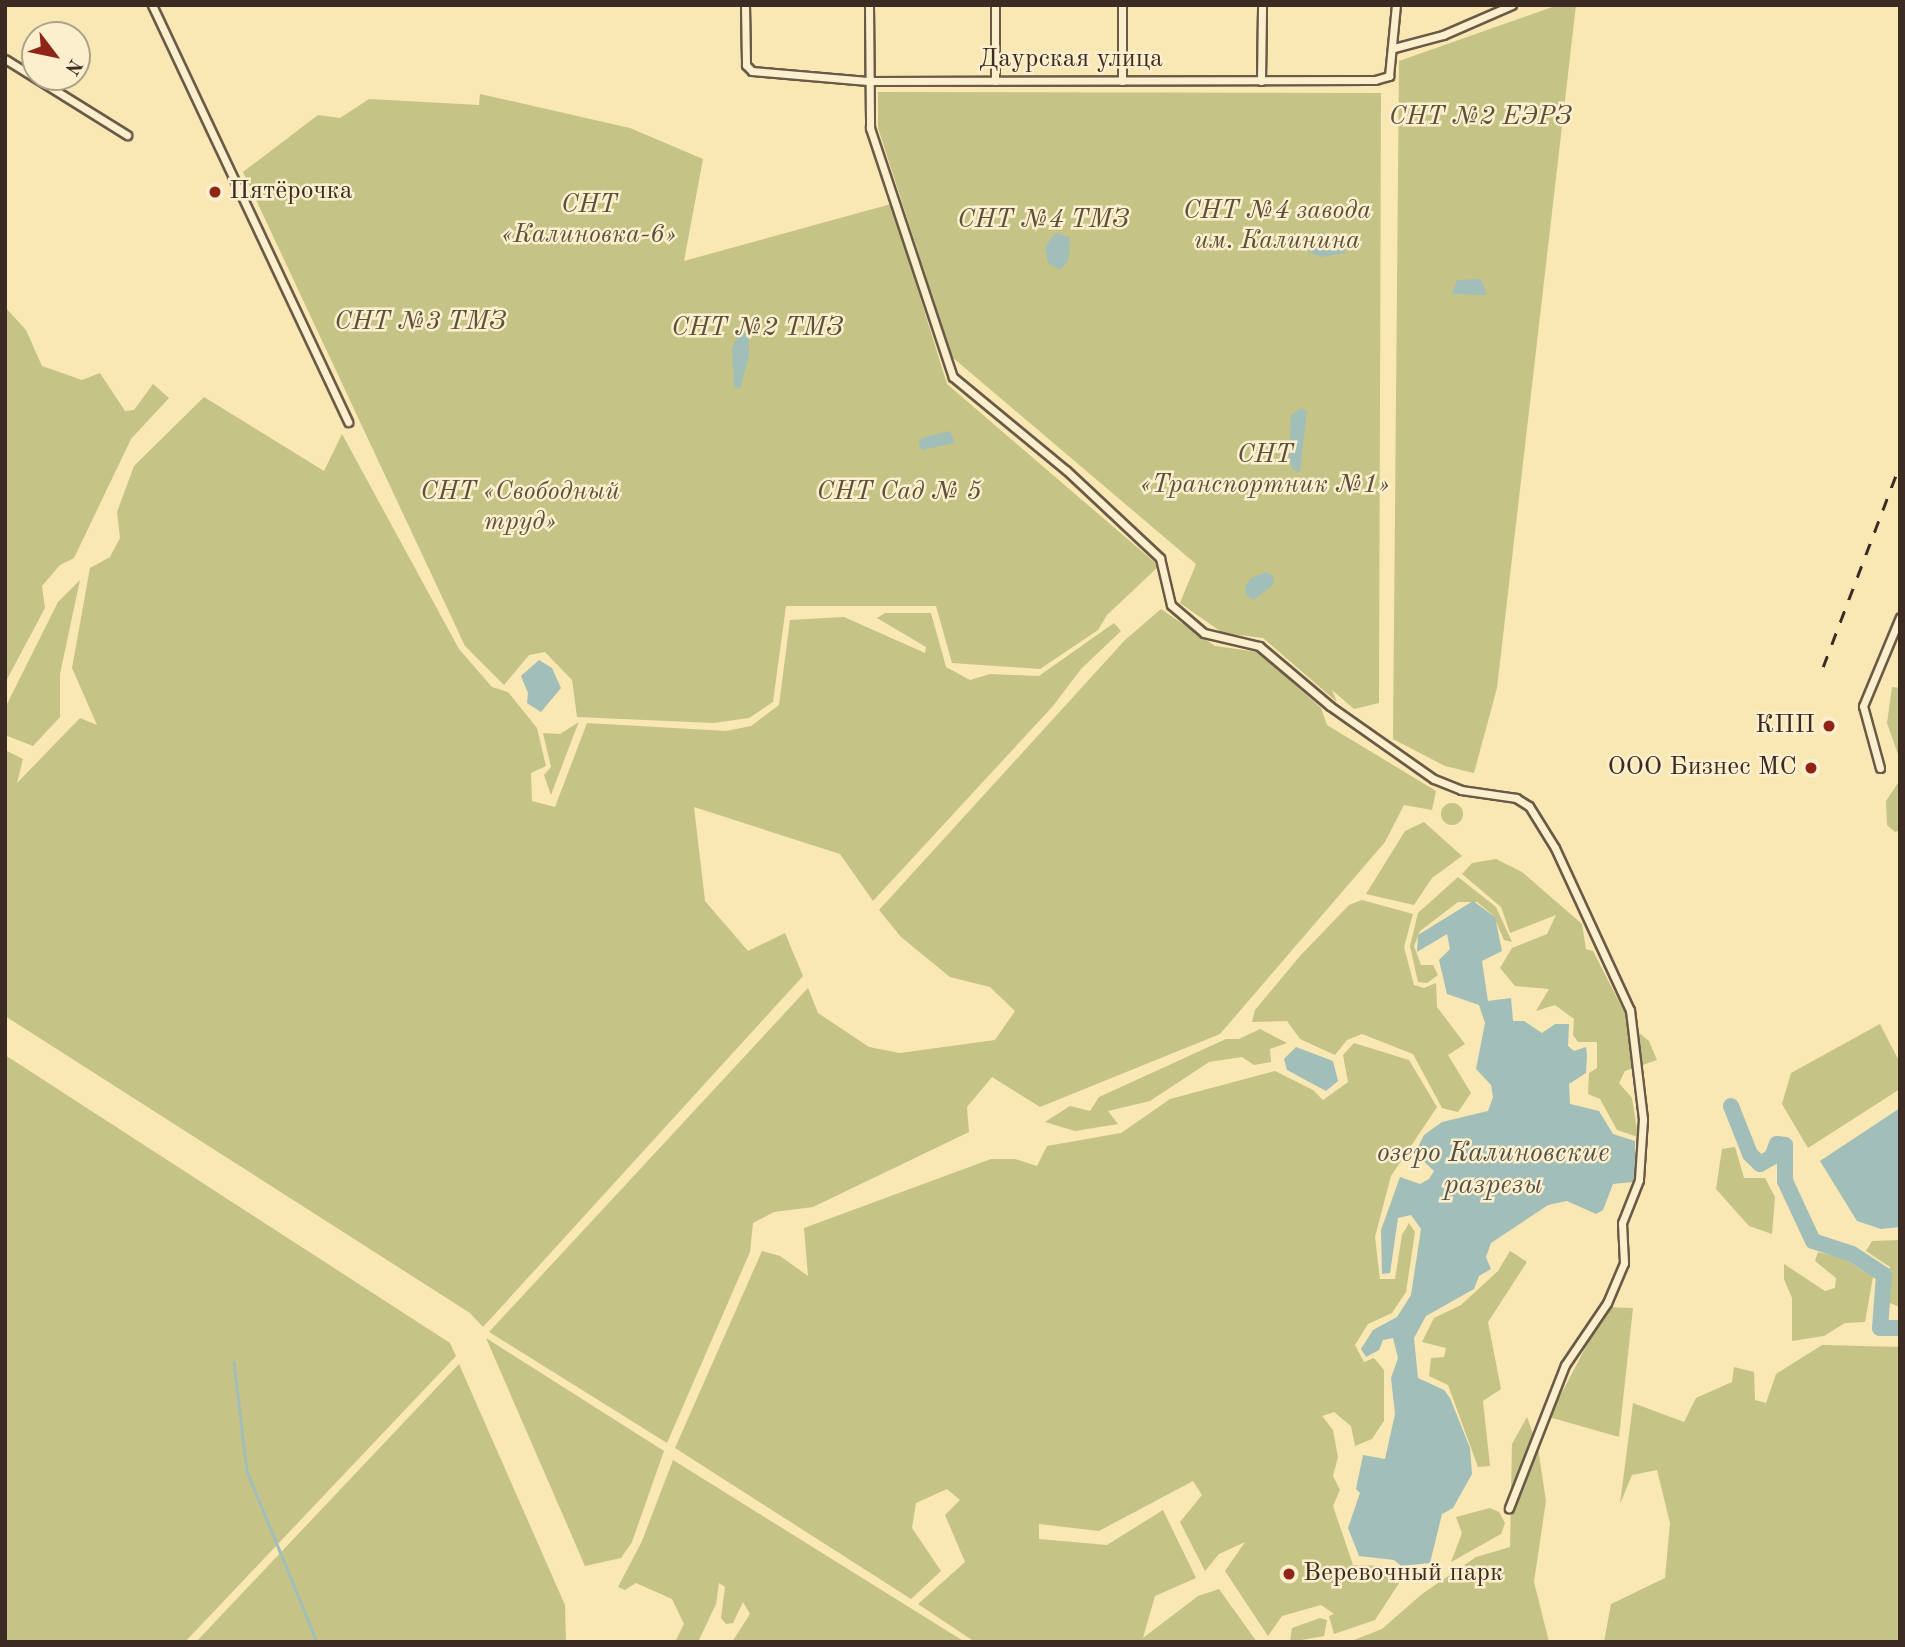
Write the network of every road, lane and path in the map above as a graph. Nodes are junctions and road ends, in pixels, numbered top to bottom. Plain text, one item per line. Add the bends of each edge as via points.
1 (152, 5) edge
2 (745, 5) edge
3 (869, 5) edge
4 (995, 5) edge
5 (1122, 5) edge
6 (1262, 5) edge
7 (1396, 5) edge
8 (1512, 5) edge
9 (1394, 48) junction
10 (5, 59) edge
11 (868, 81) junction
12 (995, 81) junction
13 (1122, 81) junction
14 (1261, 81) junction
15 (127, 135) dead end
16 (348, 422) dead end
17 (1900, 617) edge
18 (1880, 768) dead end
19 (1509, 1508) dead end

1 - 16 street
2 - 11 street, Даурская улица via 746,65 752,71
3 - 11 street
4 - 12 street
5 - 13 street
6 - 14 street
7 - 9 street
8 - 9 street via 1443,35
9 - 14 street, Даурская улица via 1389,76
10 - 15 street
11 - 12 street, Даурская улица
11 - 19 street via 870,128 953,377 1066,470 1160,558 1171,605 1204,633 1259,646 1330,706 1434,779 1461,790 1516,798 1529,806 1555,848 1630,1010 1643,1119 1639,1180 1622,1223 1624,1264 1607,1303 1565,1365
12 - 13 street, Даурская улица
13 - 14 street, Даурская улица
17 - 18 street via 1863,706

